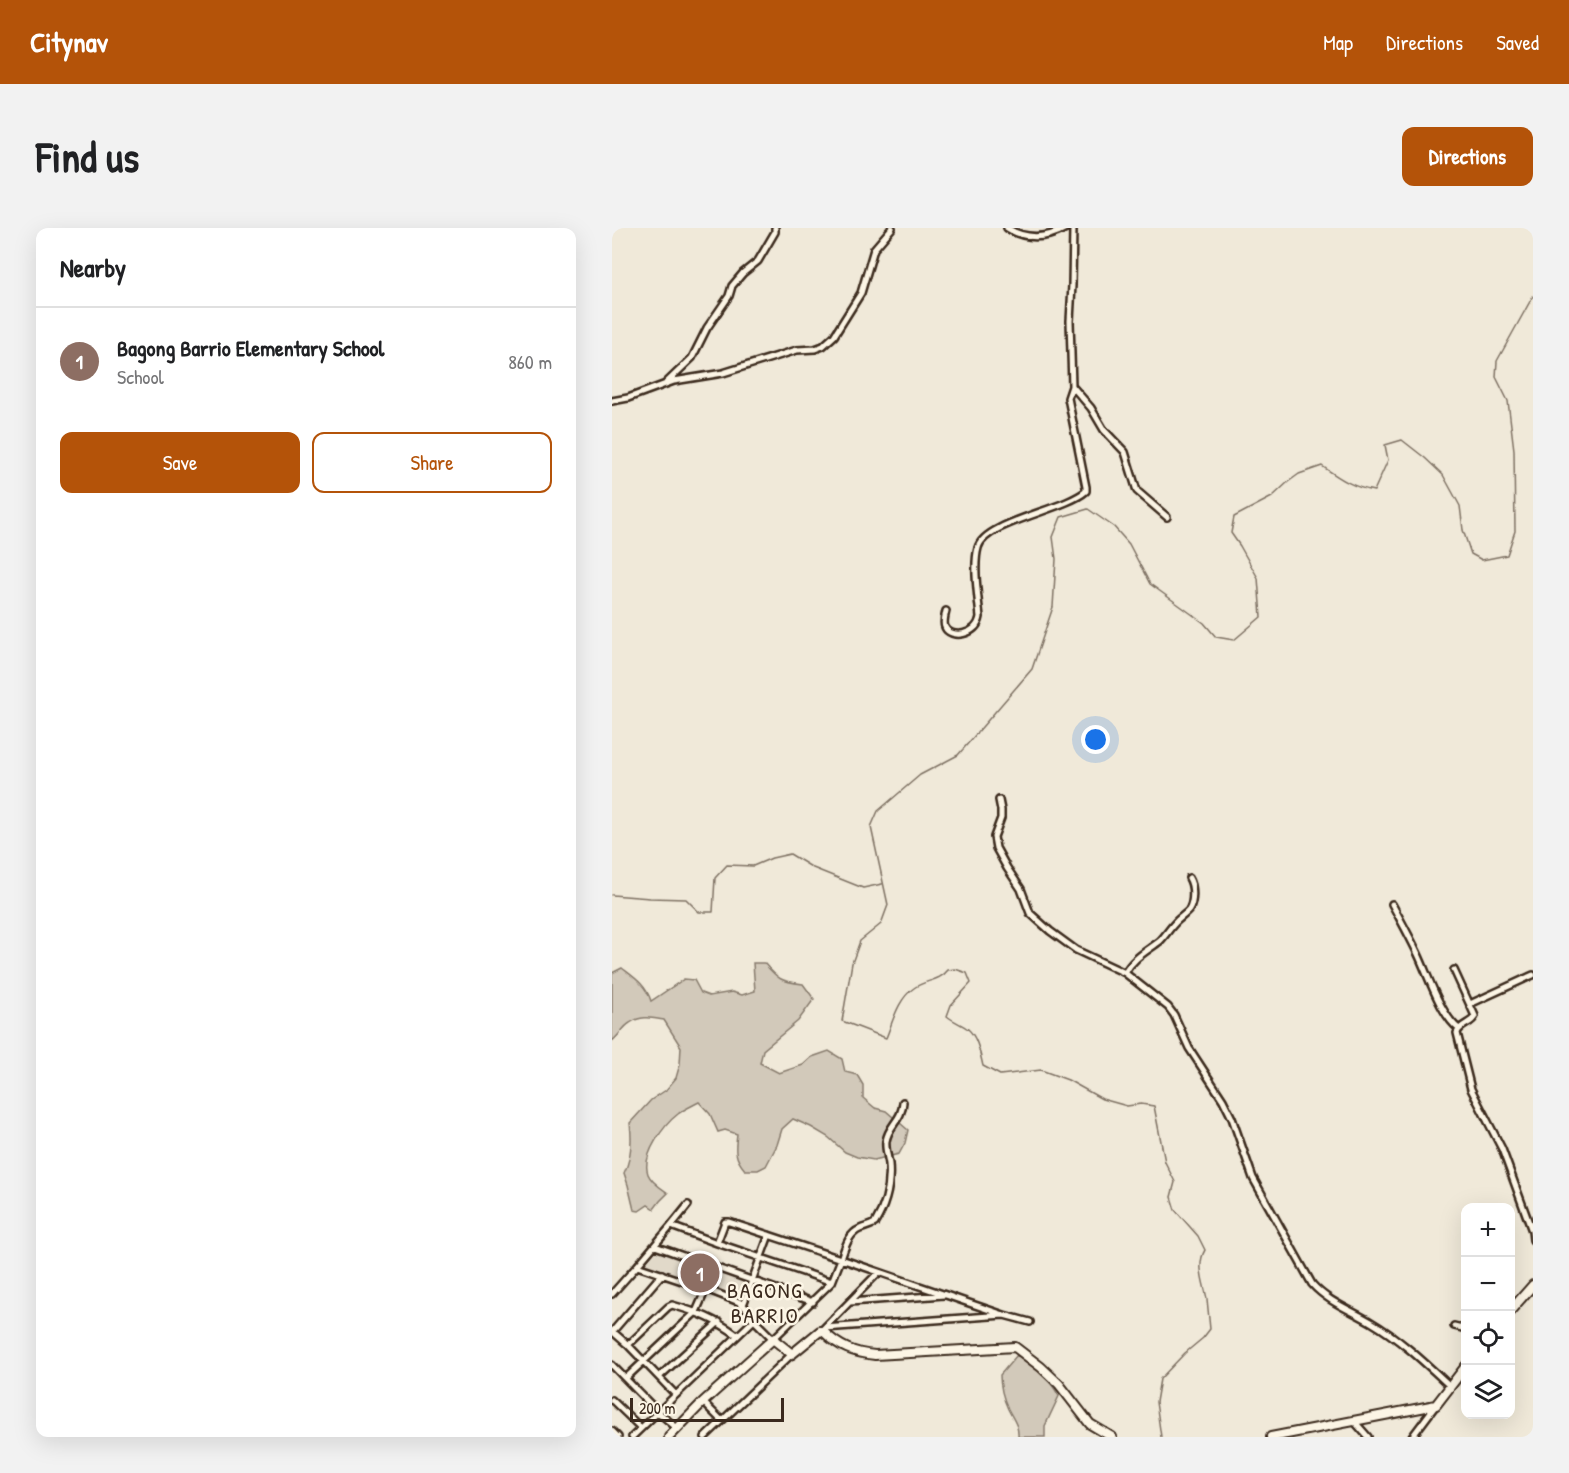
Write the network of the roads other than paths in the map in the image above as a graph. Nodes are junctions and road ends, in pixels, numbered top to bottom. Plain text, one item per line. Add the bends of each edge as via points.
1 (775, 228) edge
2 (892, 228) edge
3 (1007, 228) edge
4 (1066, 228) edge
5 (1072, 228) edge
6 (665, 384) junction
7 (1072, 386) junction
8 (612, 401) edge
9 (1167, 517) dead end
10 (946, 611) dead end
11 (999, 800) dead end
12 (1188, 878) dead end
13 (1392, 904) dead end
14 (1454, 970) dead end
15 (1125, 973) junction
16 (1533, 975) edge
17 (1470, 1004) junction
18 (1459, 1029) junction
19 (903, 1102) dead end
20 (688, 1205) dead end
21 (671, 1226) junction
22 (769, 1235) junction
23 (1533, 1240) edge
24 (717, 1243) junction
25 (655, 1246) junction
26 (761, 1258) junction
27 (841, 1259) junction
28 (637, 1266) junction
29 (878, 1273) junction
30 (662, 1274) junction
31 (753, 1281) junction
32 (832, 1282) junction
33 (1533, 1285) edge
34 (706, 1289) junction
35 (612, 1294) edge
36 (947, 1295) junction
37 (813, 1302) junction
38 (850, 1302) junction
39 (744, 1305) junction
40 (1515, 1305) edge
41 (696, 1312) junction
42 (1004, 1315) junction
43 (754, 1320) junction
44 (719, 1322) junction
45 (1030, 1322) dead end
46 (1454, 1326) dead end
47 (1461, 1328) edge
48 (822, 1330) junction
49 (612, 1331) edge
50 (737, 1335) junction
51 (773, 1339) junction
52 (628, 1345) junction
53 (792, 1354) junction
54 (643, 1361) junction
55 (612, 1365) edge
56 (1461, 1372) edge
57 (659, 1377) junction
58 (626, 1378) junction
59 (1450, 1386) junction
60 (675, 1394) junction
61 (612, 1400) edge
62 (703, 1402) junction
63 (1436, 1405) junction
64 (658, 1412) junction
65 (722, 1421) junction
66 (1354, 1421) junction
67 (640, 1428) junction
68 (677, 1428) junction
69 (612, 1431) edge
70 (618, 1437) edge
71 (632, 1437) edge
72 (669, 1437) edge
73 (705, 1437) edge
74 (1112, 1437) edge
75 (1271, 1437) edge
76 (1368, 1437) edge
77 (1412, 1437) edge

1 - 6 street via 758,261 732,286 692,358
2 - 6 street via 874,249 861,293 834,336 823,346 797,350 723,374
3 - 4 street via 1020,235 1041,237
5 - 7 street
6 - 8 street
7 - 9 street via 1125,452 1137,491
7 - 10 street via 1068,398 1086,491 1057,507 1006,525 979,543 976,560 980,617 975,628 961,634 950,632 944,625
11 - 15 street via 1001,818 994,837 996,848 1021,889 1030,913 1076,950
12 - 15 street via 1192,888 1189,909
13 - 18 street via 1437,997
14 - 17 street
15 - 59 street via 1174,1015 1223,1100 1253,1178 1312,1284 1325,1297 1372,1323 1416,1355
16 - 17 street
17 - 18 street via 1475,1018
18 - 23 street via 1471,1089 1502,1149
19 - 27 street via 901,1115 887,1139 889,1191 885,1202 875,1223 852,1235
20 - 21 street
21 - 24 street
21 - 25 street
22 - 24 street via 725,1222
22 - 26 street
22 - 27 street
24 - 26 street
25 - 28 street
25 - 31 street
26 - 31 street
26 - 32 street
27 - 29 street
27 - 32 street
28 - 30 street
28 - 35 street
29 - 36 street
29 - 38 street
30 - 34 street
30 - 49 street
31 - 37 street
31 - 39 street
32 - 37 street
33 - 40 street
34 - 39 street
34 - 41 street
36 - 38 street
36 - 42 street
37 - 51 street
38 - 48 street
39 - 43 street
41 - 44 street
41 - 52 street via 669,1306
41 - 54 street
42 - 45 street
42 - 48 street
43 - 50 street
43 - 51 street
44 - 50 street
44 - 57 street
46 - 47 street
48 - 53 street
48 - 74 street via 842,1347 875,1355 1015,1347 1059,1384 1090,1424
49 - 52 street
50 - 60 street
51 - 53 street
51 - 62 street
52 - 54 street
53 - 65 street
54 - 57 street
54 - 58 street
55 - 58 street
56 - 59 street
57 - 60 street
58 - 64 street
59 - 63 street
60 - 64 street
61 - 67 street
62 - 65 street
62 - 68 street
63 - 66 street
63 - 77 street
64 - 67 street
64 - 68 street
65 - 73 street
66 - 75 street
66 - 76 street
67 - 71 street
68 - 72 street
69 - 70 street

